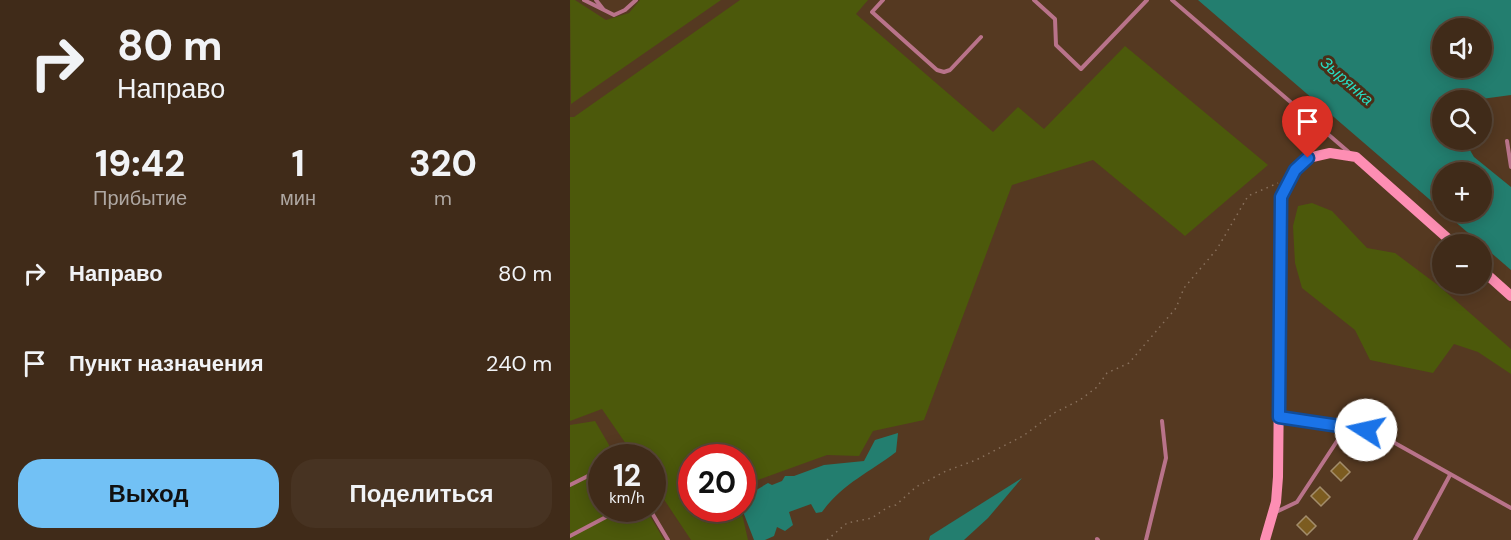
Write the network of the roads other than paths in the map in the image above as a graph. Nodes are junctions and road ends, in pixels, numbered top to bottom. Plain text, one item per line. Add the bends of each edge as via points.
1 (584, 0) edge
2 (596, 0) edge
3 (636, 0) edge
4 (883, 0) edge
5 (1034, 0) edge
6 (1147, 0) edge
7 (1172, 0) edge
8 (605, 12) junction
9 (981, 37) dead end
10 (1507, 141) edge
11 (1356, 157) junction
12 (1511, 167) edge
13 (1443, 234) edge
14 (1492, 279) edge
15 (1511, 296) edge
16 (1279, 417) junction
17 (1162, 421) dead end
18 (1343, 432) dead end
19 (588, 476) edge
20 (1450, 476) junction
21 (570, 484) edge
22 (1511, 508) edge
23 (1273, 513) junction
24 (596, 522) edge
25 (657, 522) edge
26 (570, 536) edge
27 (667, 538) edge
28 (661, 540) edge
29 (1146, 540) edge
30 (1265, 540) edge
31 (1415, 540) edge

1 - 8 lane
2 - 8 lane
3 - 8 lane via 614,15
4 - 9 lane via 872,12 937,70 950,70
5 - 6 lane via 1055,19 1056,45 1081,69
7 - 11 lane
10 - 12 lane
11 - 13 street
11 - 16 street via 1330,153 1308,158 1295,170 1281,197
14 - 15 street
16 - 20 lane via 1377,433
16 - 23 street
17 - 29 lane via 1166,458
18 - 23 lane via 1297,502
19 - 21 lane
20 - 22 lane
20 - 31 lane
23 - 30 street
24 - 26 lane
25 - 27 lane
27 - 28 lane

